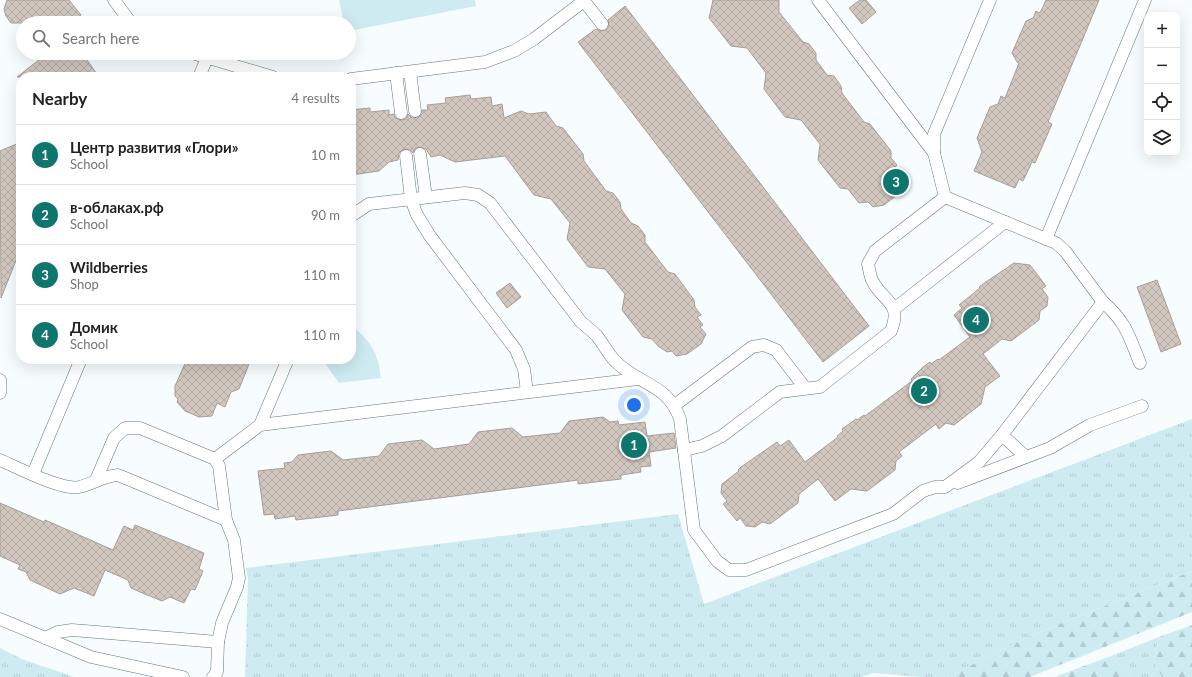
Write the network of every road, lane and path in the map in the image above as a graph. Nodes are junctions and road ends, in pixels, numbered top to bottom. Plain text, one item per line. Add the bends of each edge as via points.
1 (114, 0) edge
2 (584, 0) edge
3 (818, 0) edge
4 (990, 0) edge
5 (1145, 0) edge
6 (126, 16) edge
7 (602, 24) dead end
8 (206, 60) edge
9 (214, 60) edge
10 (201, 72) edge
11 (256, 72) edge
12 (410, 72) junction
13 (396, 73) junction
14 (356, 78) edge
15 (415, 111) dead end
16 (401, 113) dead end
17 (934, 153) junction
18 (420, 154) dead end
19 (406, 156) dead end
20 (945, 196) junction
21 (426, 197) junction
22 (412, 199) junction
23 (356, 213) edge
24 (1005, 222) junction
25 (1046, 239) junction
26 (1103, 302) junction
27 (894, 309) junction
28 (1140, 363) dead end
29 (79, 364) edge
30 (286, 364) edge
31 (638, 379) junction
32 (0, 380) edge
33 (805, 388) junction
34 (527, 392) junction
35 (0, 393) edge
36 (675, 405) junction
37 (1142, 406) dead end
38 (260, 425) junction
39 (1002, 436) junction
40 (684, 450) junction
41 (1026, 457) junction
42 (215, 459) junction
43 (0, 460) edge
44 (33, 474) junction
45 (96, 480) junction
46 (945, 487) junction
47 (226, 520) junction
48 (0, 619) edge
49 (46, 638) junction
50 (218, 642) junction
51 (183, 677) edge
52 (213, 677) edge

1 - 6 lane
2 - 7 lane
2 - 12 lane via 534,40 514,51 485,62
3 - 17 lane
4 - 17 lane via 934,134
5 - 25 lane
8 - 10 lane
9 - 11 lane
12 - 13 lane
12 - 15 lane
13 - 14 lane
13 - 16 lane
17 - 20 lane
18 - 21 lane
19 - 22 lane
20 - 24 lane
20 - 27 lane via 875,251 868,264 872,280
21 - 22 lane
21 - 31 lane via 466,193 478,195 490,202 581,322 596,335 616,360
22 - 23 lane via 369,204
22 - 34 lane via 417,215 430,236 516,350 524,369
24 - 25 lane
24 - 27 lane
25 - 26 lane via 1065,251
26 - 28 lane via 1125,325
26 - 39 lane
27 - 33 lane via 896,319 891,331 820,386
29 - 44 lane
30 - 38 lane
31 - 34 lane
31 - 36 lane via 665,393
32 - 35 lane
33 - 36 lane via 776,350 764,344 752,347
33 - 40 lane via 780,392 722,436 702,446
34 - 38 lane
36 - 40 lane via 680,419
37 - 41 lane via 1090,425 1050,448
38 - 42 lane
39 - 41 lane
39 - 46 lane via 978,462
40 - 46 lane via 694,530 717,561 730,570 746,570 893,514 923,491
41 - 46 lane
42 - 45 lane via 140,428 125,428 114,438
42 - 47 lane via 219,466
43 - 44 lane
44 - 45 lane via 66,488 79,487
45 - 47 lane via 118,475
47 - 50 lane via 234,540 239,578 222,623
48 - 49 lane
49 - 50 lane via 58,632 72,630
49 - 51 lane via 91,657
50 - 52 lane via 217,672

